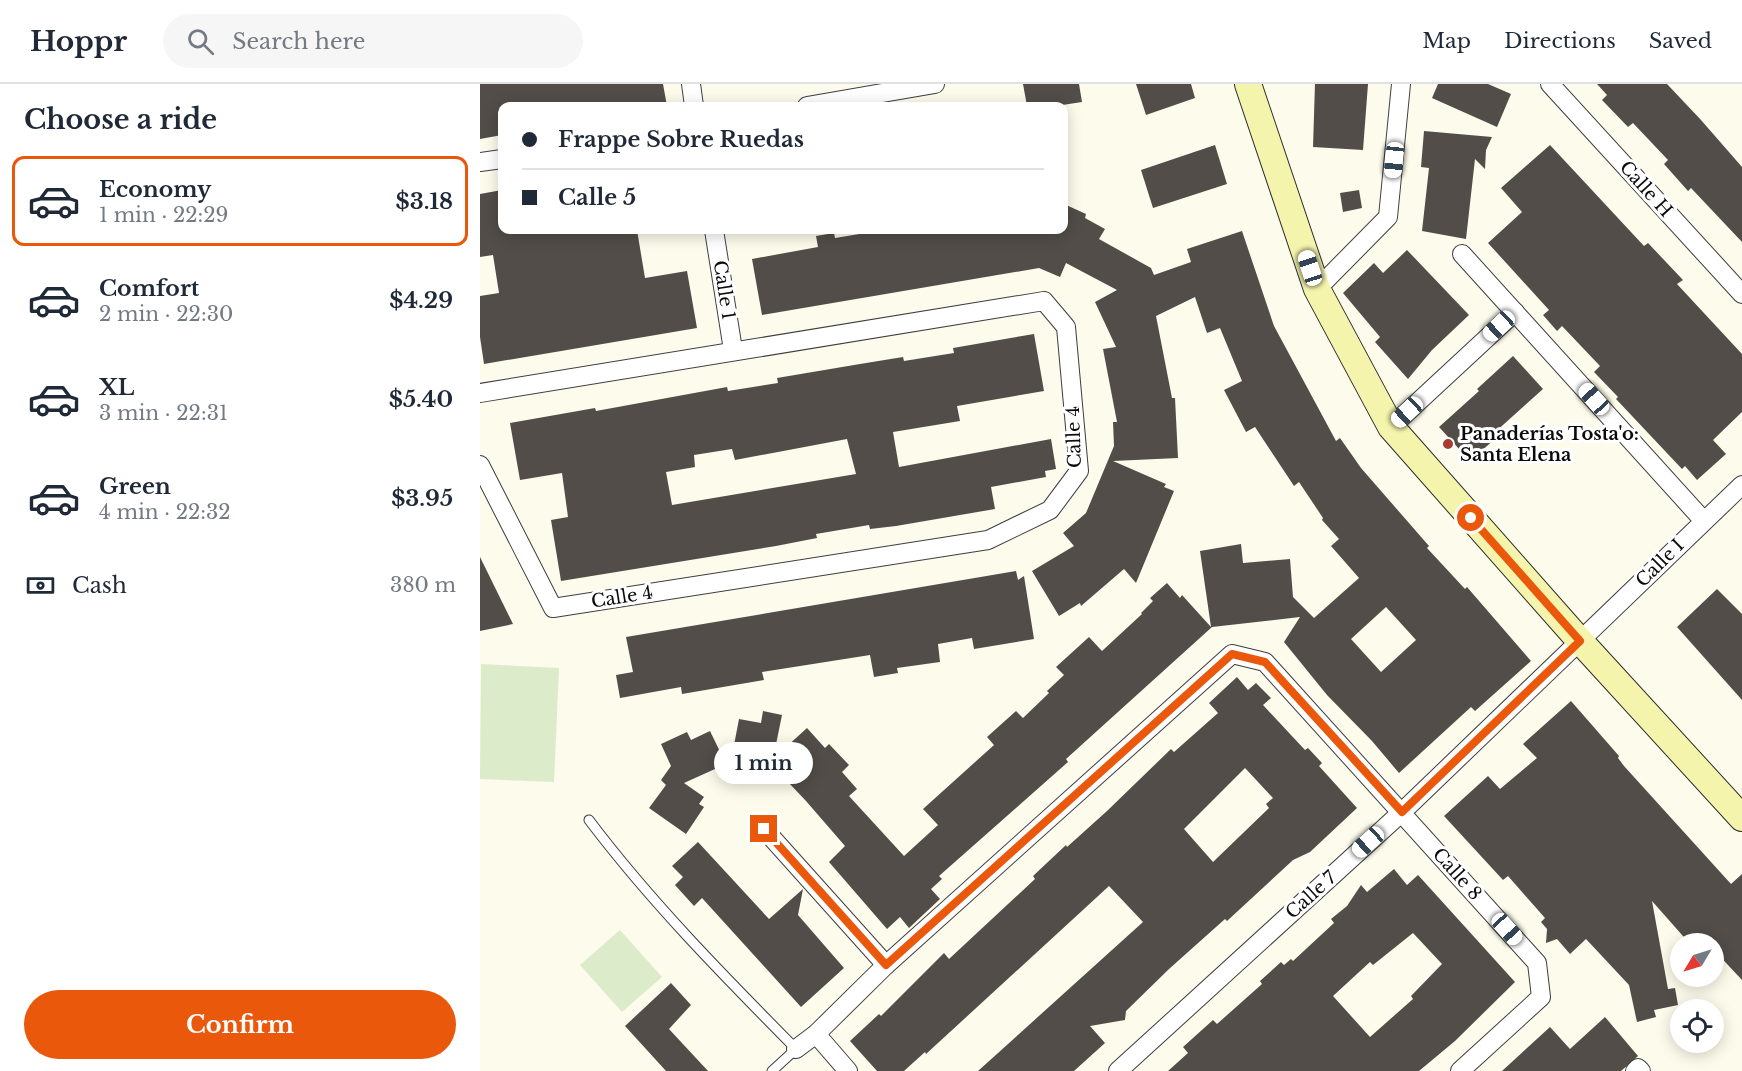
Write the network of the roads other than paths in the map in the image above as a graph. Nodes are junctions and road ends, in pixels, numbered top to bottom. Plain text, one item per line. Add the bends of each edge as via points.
1 (691, 84) edge
2 (935, 84) edge
3 (1248, 84) edge
4 (1401, 84) edge
5 (1550, 84) edge
6 (693, 102) edge
7 (830, 102) edge
8 (498, 160) edge
9 (480, 162) edge
10 (715, 234) edge
11 (1462, 254) dead end
12 (1317, 289) junction
13 (1742, 294) edge
14 (1515, 312) junction
15 (733, 350) junction
16 (480, 393) edge
17 (1391, 427) junction
18 (480, 465) edge
19 (1742, 485) edge
20 (1703, 520) junction
21 (1580, 641) junction
22 (1402, 812) junction
23 (1742, 818) edge
24 (589, 820) dead end
25 (764, 829) dead end
26 (886, 965) junction
27 (816, 1034) junction
28 (796, 1048) junction
29 (772, 1071) edge
30 (848, 1071) edge
31 (1118, 1071) edge
32 (1460, 1071) edge
33 (1635, 1071) edge
34 (1641, 1071) edge

1 - 6 street
2 - 7 street
3 - 12 street
4 - 12 street via 1388,217
5 - 13 street, Calle H
8 - 9 street
10 - 15 street, Calle 1
11 - 14 street
12 - 17 street
14 - 17 street
14 - 20 street
15 - 16 street, Calle 4
15 - 18 street, Calle 4 via 1044,301 1066,327 1079,471 1050,510 988,540 553,608
17 - 21 street
19 - 20 street, Calle I
20 - 21 street, Calle I
21 - 22 street, Calle 7
21 - 23 street
22 - 26 street via 1265,662 1232,654
22 - 31 street, Calle 7
22 - 32 street, Calle 8 via 1537,963 1541,997
24 - 28 lane via 633,879
25 - 26 street
26 - 27 street
27 - 28 street
27 - 30 street
28 - 29 lane
33 - 34 street

